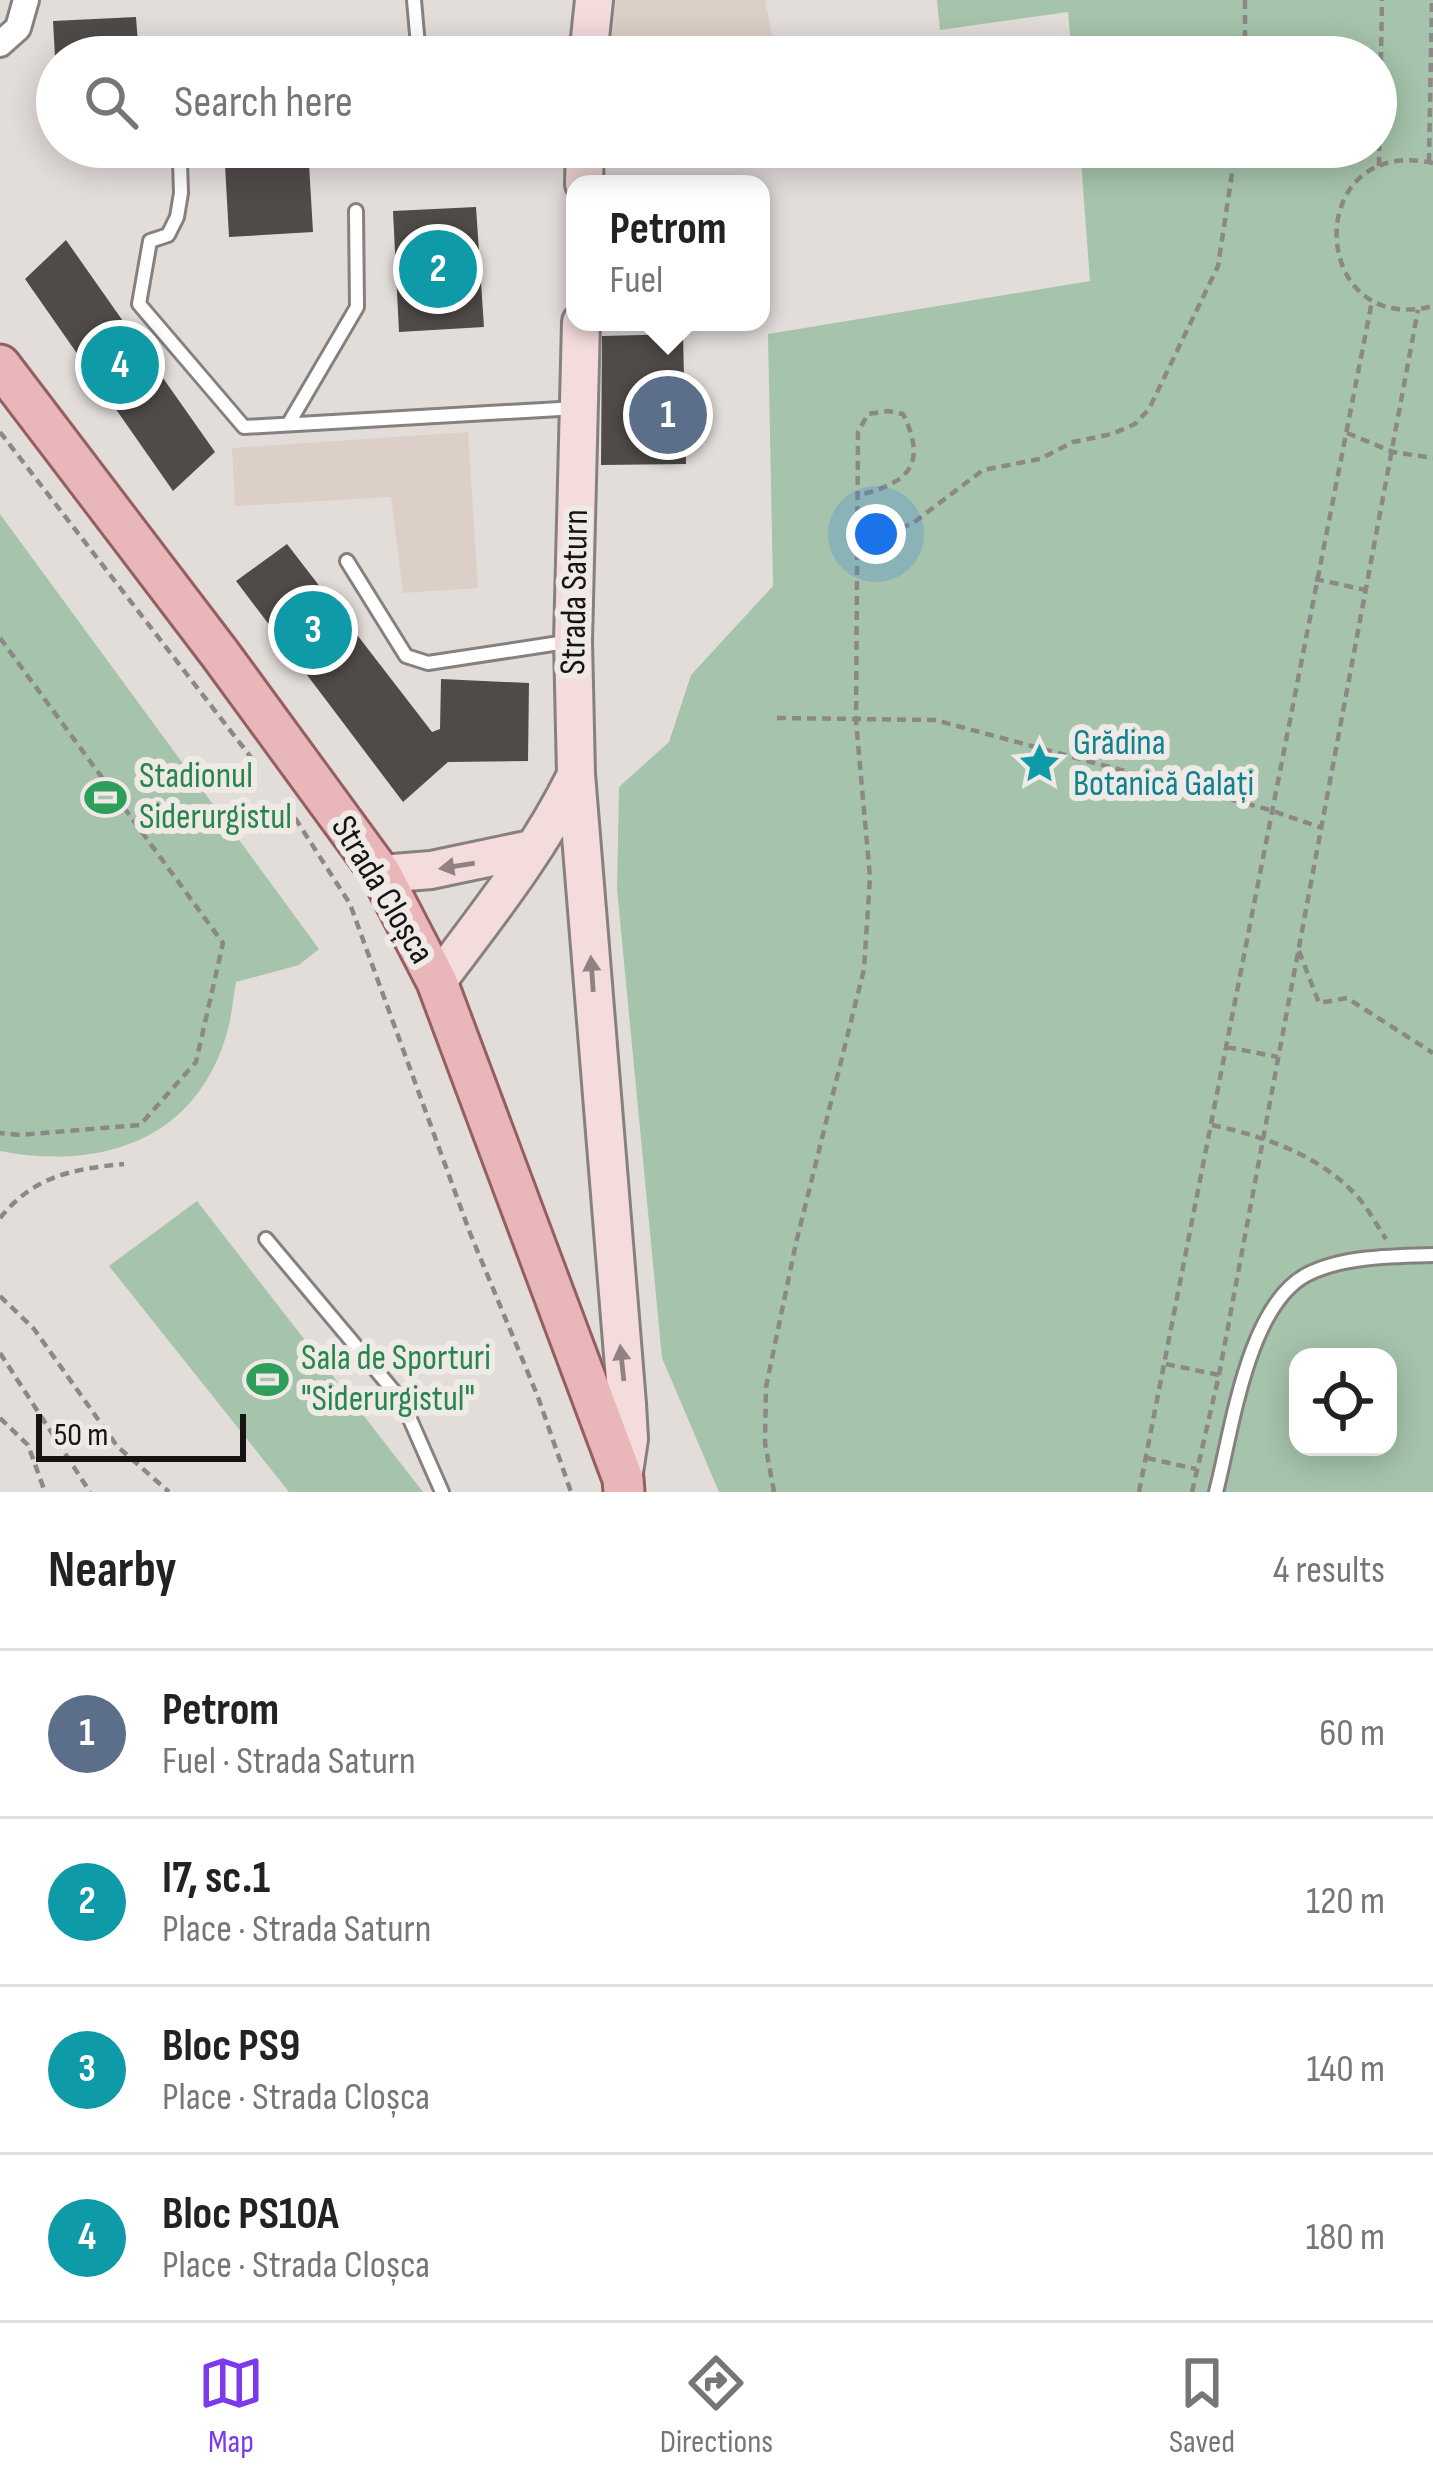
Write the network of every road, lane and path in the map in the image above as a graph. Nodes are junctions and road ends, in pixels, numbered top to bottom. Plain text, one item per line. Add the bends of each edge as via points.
1 (26, 0) edge
2 (413, 0) edge
3 (595, 0) edge
4 (1245, 0) edge
5 (1382, 0) edge
6 (1432, 0) edge
7 (417, 36) edge
8 (591, 36) edge
9 (1245, 36) edge
10 (1381, 36) edge
11 (0, 44) edge
12 (1397, 161) edge
13 (1431, 162) edge
14 (180, 168) edge
15 (1233, 168) edge
16 (1375, 168) edge
17 (356, 211) dead end
18 (1372, 301) junction
19 (1433, 306) edge
20 (1418, 310) junction
21 (581, 331) edge
22 (0, 364) edge
23 (579, 408) junction
24 (290, 423) junction
25 (0, 432) edge
26 (1346, 433) junction
27 (1394, 452) junction
28 (1433, 458) edge
29 (860, 495) junction
30 (857, 541) junction
31 (347, 562) dead end
32 (1315, 579) junction
33 (1366, 590) junction
34 (0, 638) edge
35 (573, 641) junction
36 (778, 718) dead end
37 (856, 721) junction
38 (258, 767) dead end
39 (576, 774) junction
40 (287, 805) dead end
41 (1270, 810) junction
42 (1322, 828) junction
43 (531, 849) junction
44 (381, 874) junction
45 (1298, 949) junction
46 (437, 982) junction
47 (1226, 1047) junction
48 (1433, 1053) edge
49 (1278, 1058) junction
50 (1212, 1125) junction
51 (0, 1133) edge
52 (1263, 1136) junction
53 (124, 1163) dead end
54 (0, 1218) edge
55 (266, 1239) dead end
56 (1433, 1255) edge
57 (1398, 1256) junction
58 (0, 1296) edge
59 (0, 1354) edge
60 (1166, 1364) junction
61 (1219, 1375) junction
62 (0, 1418) edge
63 (1147, 1458) junction
64 (1196, 1469) junction
65 (626, 1488) edge
66 (45, 1492) edge
67 (90, 1492) edge
68 (169, 1492) edge
69 (442, 1492) edge
70 (571, 1492) edge
71 (774, 1492) edge
72 (1139, 1492) edge
73 (1192, 1492) edge
74 (1216, 1492) edge

1 - 11 street via 19,28
2 - 7 lane
3 - 8 street
4 - 9 path
5 - 10 path
6 - 13 path
12 - 13 path
14 - 24 lane via 177,217 168,235 150,242 140,304 244,427
15 - 30 path via 1218,266 1135,424 983,470 913,523
16 - 18 path via 1344,197 1334,243 1353,286
17 - 24 lane via 357,307
18 - 20 path
18 - 26 path
19 - 20 path
20 - 27 path
21 - 23 street, Strada Saturn
22 - 44 main road, Strada Cloșca
23 - 24 lane
23 - 35 street, Strada Saturn
25 - 38 path
26 - 27 path
26 - 32 path
27 - 28 path
27 - 33 path
29 - 29 path via 858,432 868,414 903,414 914,435 908,472 892,487
29 - 30 path
30 - 37 path
31 - 35 lane via 406,656 428,663
32 - 33 path
32 - 41 path
33 - 42 path
34 - 51 path via 223,943 196,1062 140,1126
35 - 39 street, Strada Saturn
36 - 37 path
37 - 41 path via 935,720
37 - 71 path via 870,877 864,969 766,1387
39 - 43 street, Strada Saturn
65 -> 39 street via 628,1421
40 - 70 path via 350,904
41 - 42 path
41 - 47 path
42 - 45 path
43 -> 44 street
43 - 46 street, Strada Saturn
44 - 46 main road, Strada Cloșca
45 - 48 path via 1319,1003 1348,998
45 - 49 path
46 - 65 main road, Strada Cloșca
47 - 49 path
47 - 50 path
49 - 52 path
50 - 52 path
50 - 60 path
52 - 57 path via 1355,1193
52 - 61 path
53 - 54 path via 71,1169 17,1197
55 - 69 lane via 402,1401
56 - 57 lane
57 - 74 lane via 1305,1276 1277,1299 1257,1336
58 - 68 path via 34,1329 117,1445
59 - 67 path
60 - 61 path
60 - 63 path
61 - 64 path
62 - 66 path via 28,1444
63 - 64 path
63 - 72 path
64 - 73 path

